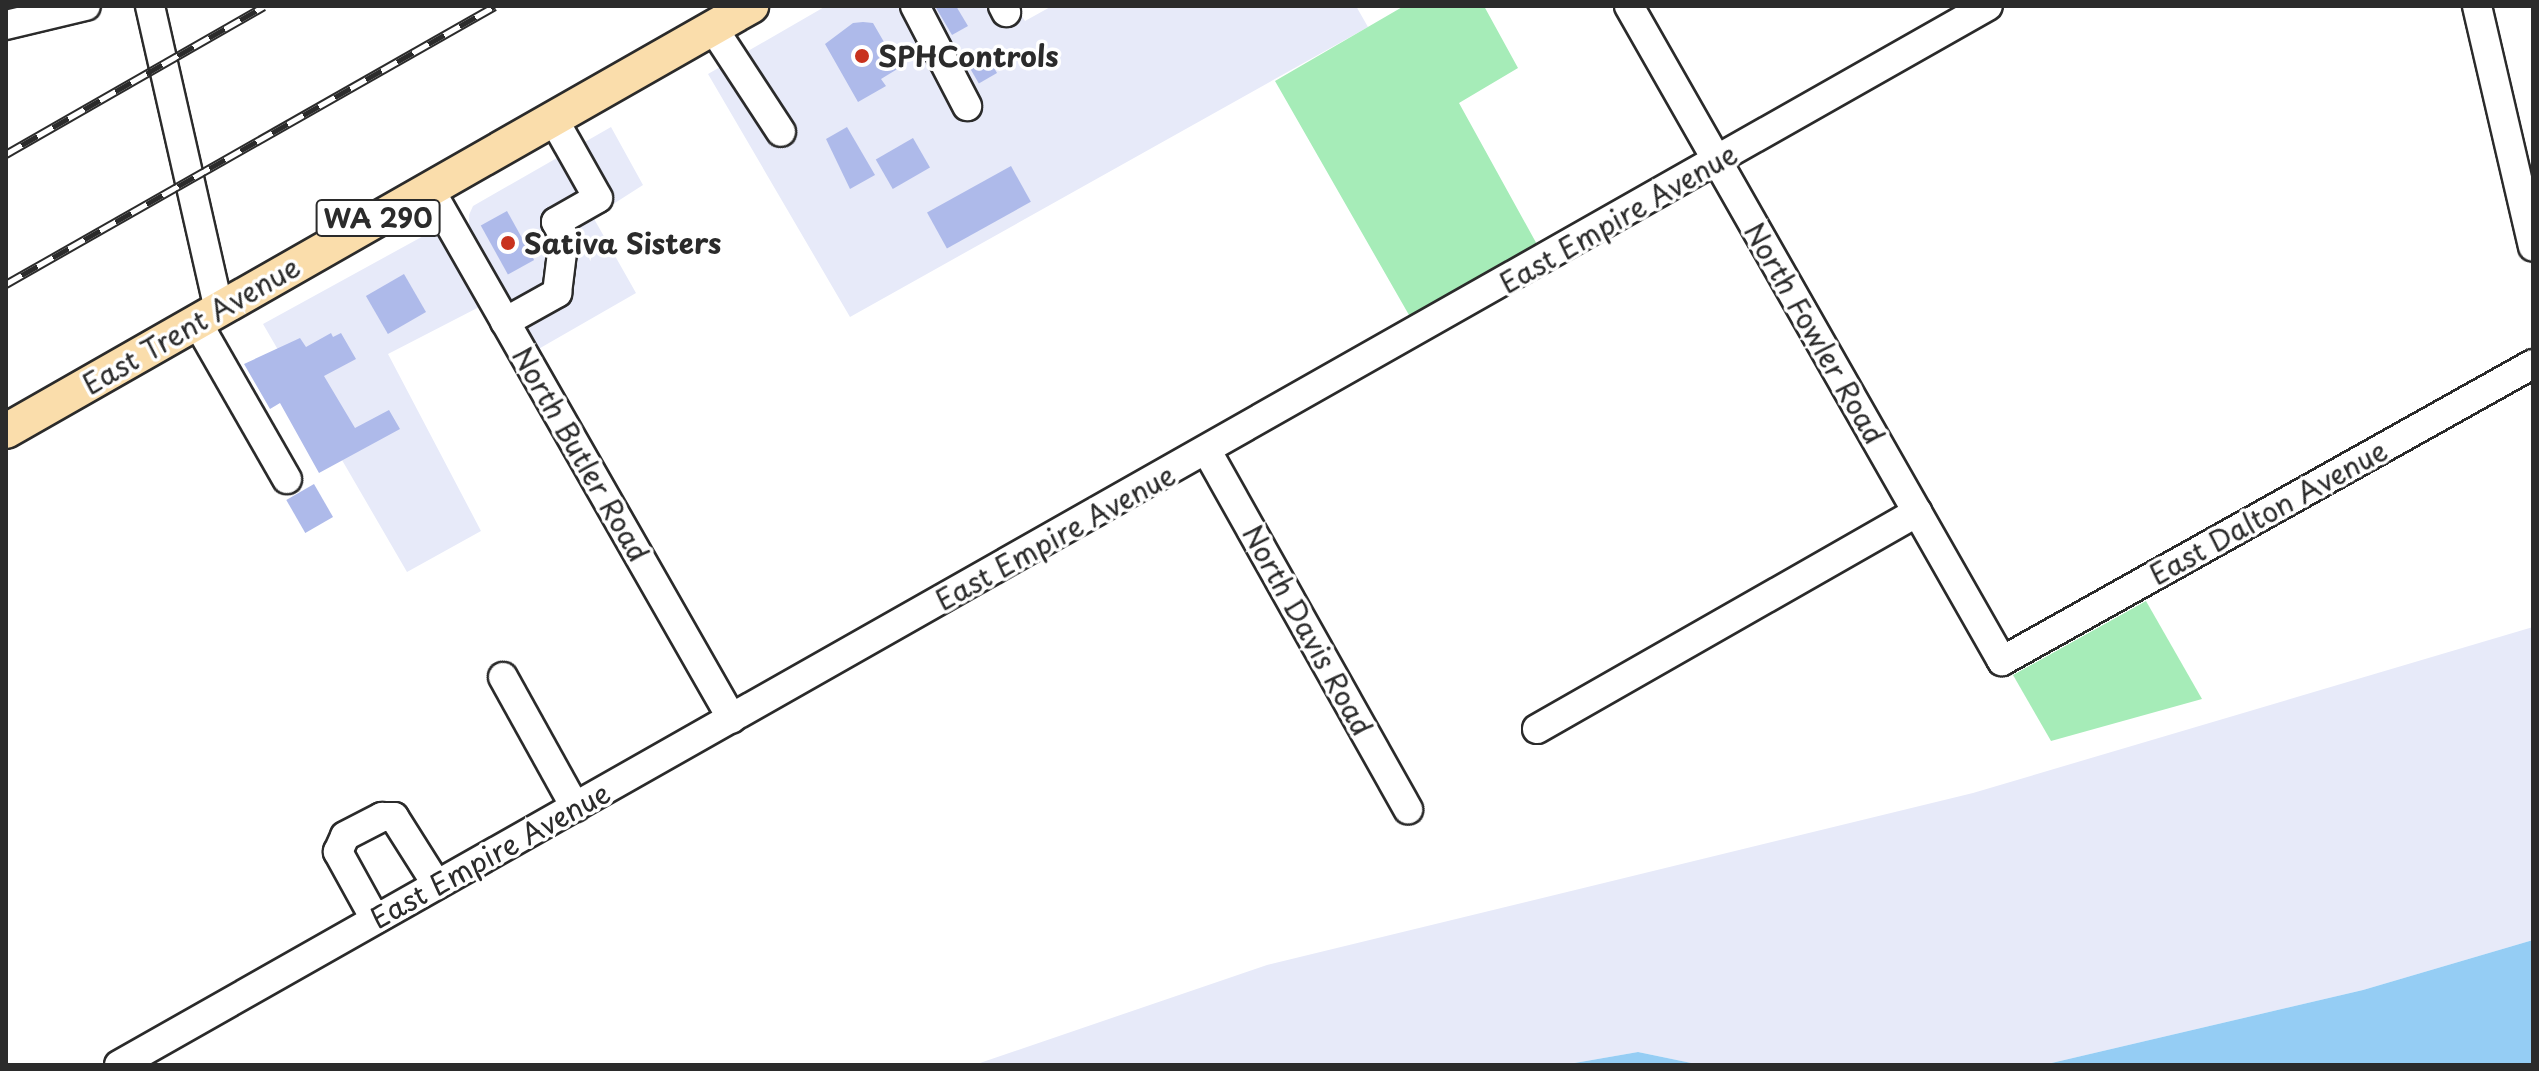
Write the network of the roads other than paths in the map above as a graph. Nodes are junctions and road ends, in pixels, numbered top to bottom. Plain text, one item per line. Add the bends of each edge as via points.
1 (86, 6) edge
2 (150, 6) edge
3 (751, 6) edge
4 (915, 6) edge
5 (1629, 6) edge
6 (1988, 6) edge
7 (2477, 6) edge
8 (6, 25) edge
9 (713, 28) junction
10 (967, 106) dead end
11 (553, 118) junction
12 (781, 132) dead end
13 (1718, 162) junction
14 (429, 188) junction
15 (2533, 247) edge
16 (208, 316) junction
17 (505, 322) junction
18 (2533, 364) edge
19 (6, 431) edge
20 (1207, 451) junction
21 (287, 479) dead end
22 (1917, 512) junction
23 (2002, 661) joint
24 (503, 677) dead end
25 (732, 719) junction
26 (1537, 729) dead end
27 (575, 807) junction
28 (1408, 809) dead end
29 (437, 885) junction
30 (375, 919) junction
31 (119, 1065) edge

1 - 8 street
2 - 16 street
3 - 9 main road, East Trent Avenue / WA 290
4 - 10 street
5 - 13 street, North Fowler Road
6 - 13 street, East Empire Avenue
7 - 15 street
9 - 11 main road, East Trent Avenue / WA 290
9 - 12 street
11 - 14 main road, East Trent Avenue / WA 290
11 - 17 street via 598,198 556,222 564,237 557,293
13 - 20 street, East Empire Avenue
13 - 22 street, North Fowler Road
14 - 16 main road, East Trent Avenue / WA 290
14 - 17 street, North Butler Road
16 - 19 main road, East Trent Avenue / WA 290
16 - 21 street
17 - 25 street, North Butler Road
18 - 23 street, East Dalton Avenue
20 - 25 street, East Empire Avenue
20 - 28 street, North Davis Road
22 - 23 street, North Fowler Road
22 - 26 street
24 - 27 street
25 - 27 street, East Empire Avenue
27 - 29 street, East Empire Avenue
29 - 30 street, East Empire Avenue
29 - 30 street via 394,817 382,817 345,836 338,852
30 - 31 street, East Empire Avenue

